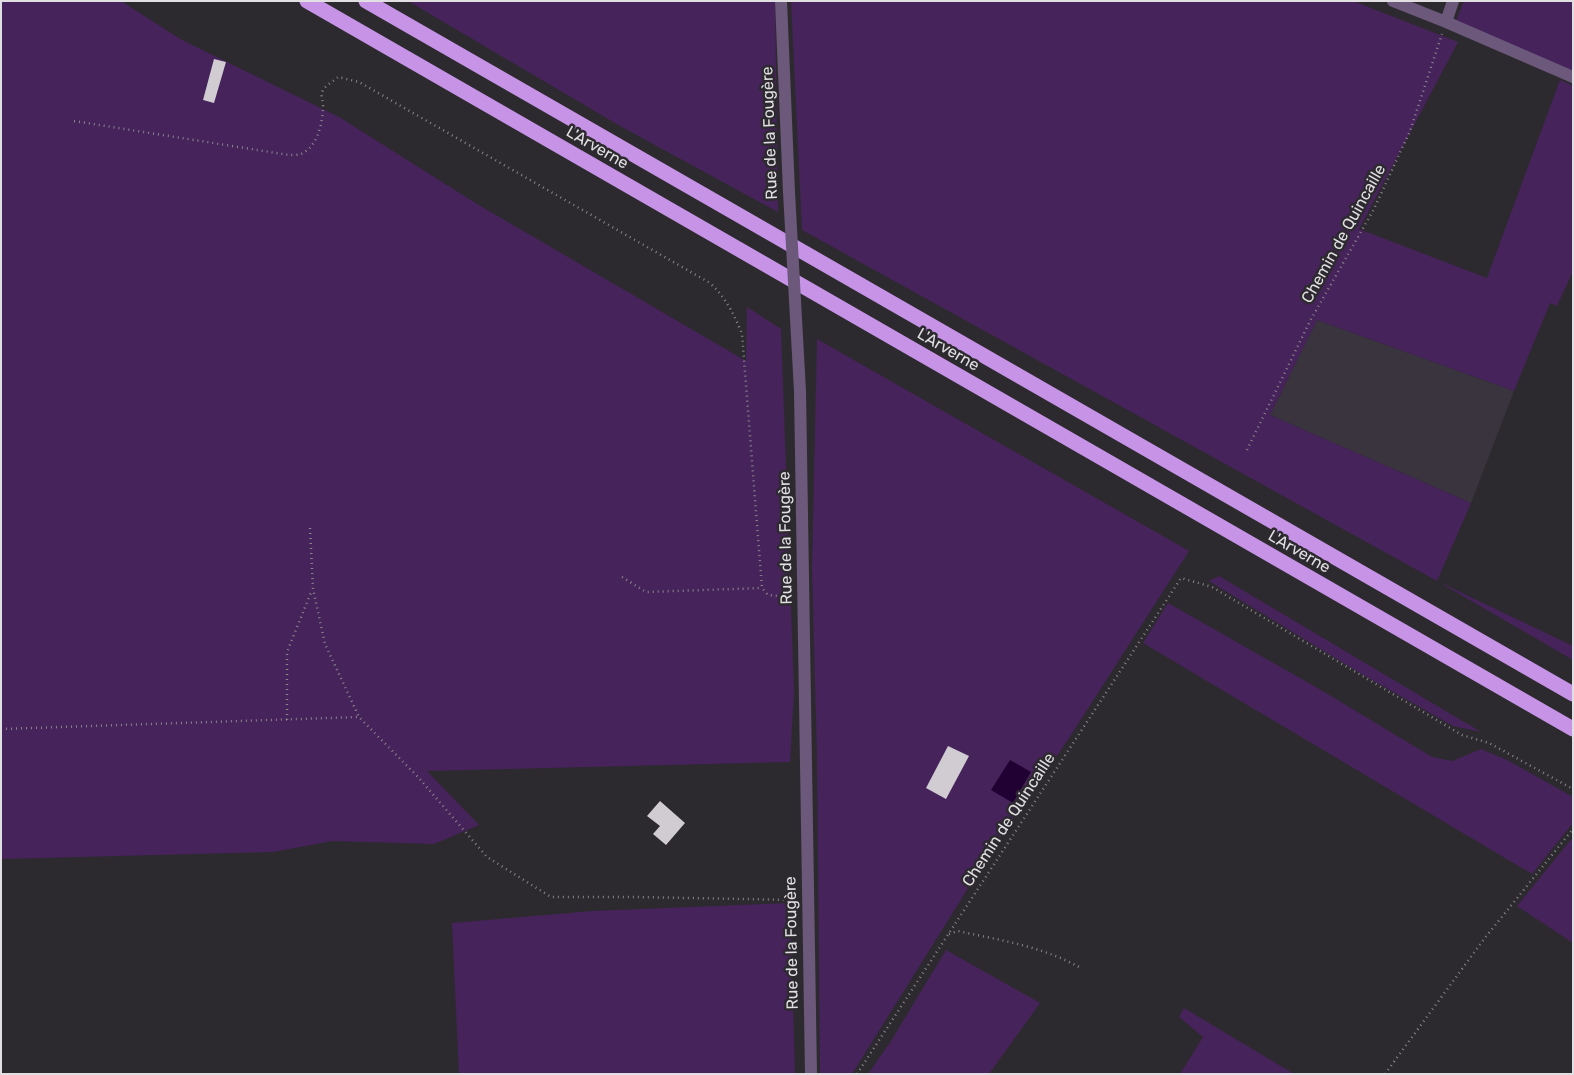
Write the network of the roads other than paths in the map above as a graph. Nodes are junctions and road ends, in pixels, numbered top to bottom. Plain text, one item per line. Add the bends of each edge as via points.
1 (307, 1) edge
2 (366, 1) edge
3 (781, 1) edge
4 (1393, 1) edge
5 (1453, 1) edge
6 (1446, 22) junction
7 (1573, 77) edge
8 (1573, 694) edge
9 (1573, 729) edge
10 (812, 1074) edge

1 - 9 highway, L'Arverne
2 - 8 highway, L'Arverne
3 - 10 street, Rue de la Fougère, bridge via 800,391
4 - 6 street
5 - 6 street
6 - 7 street

